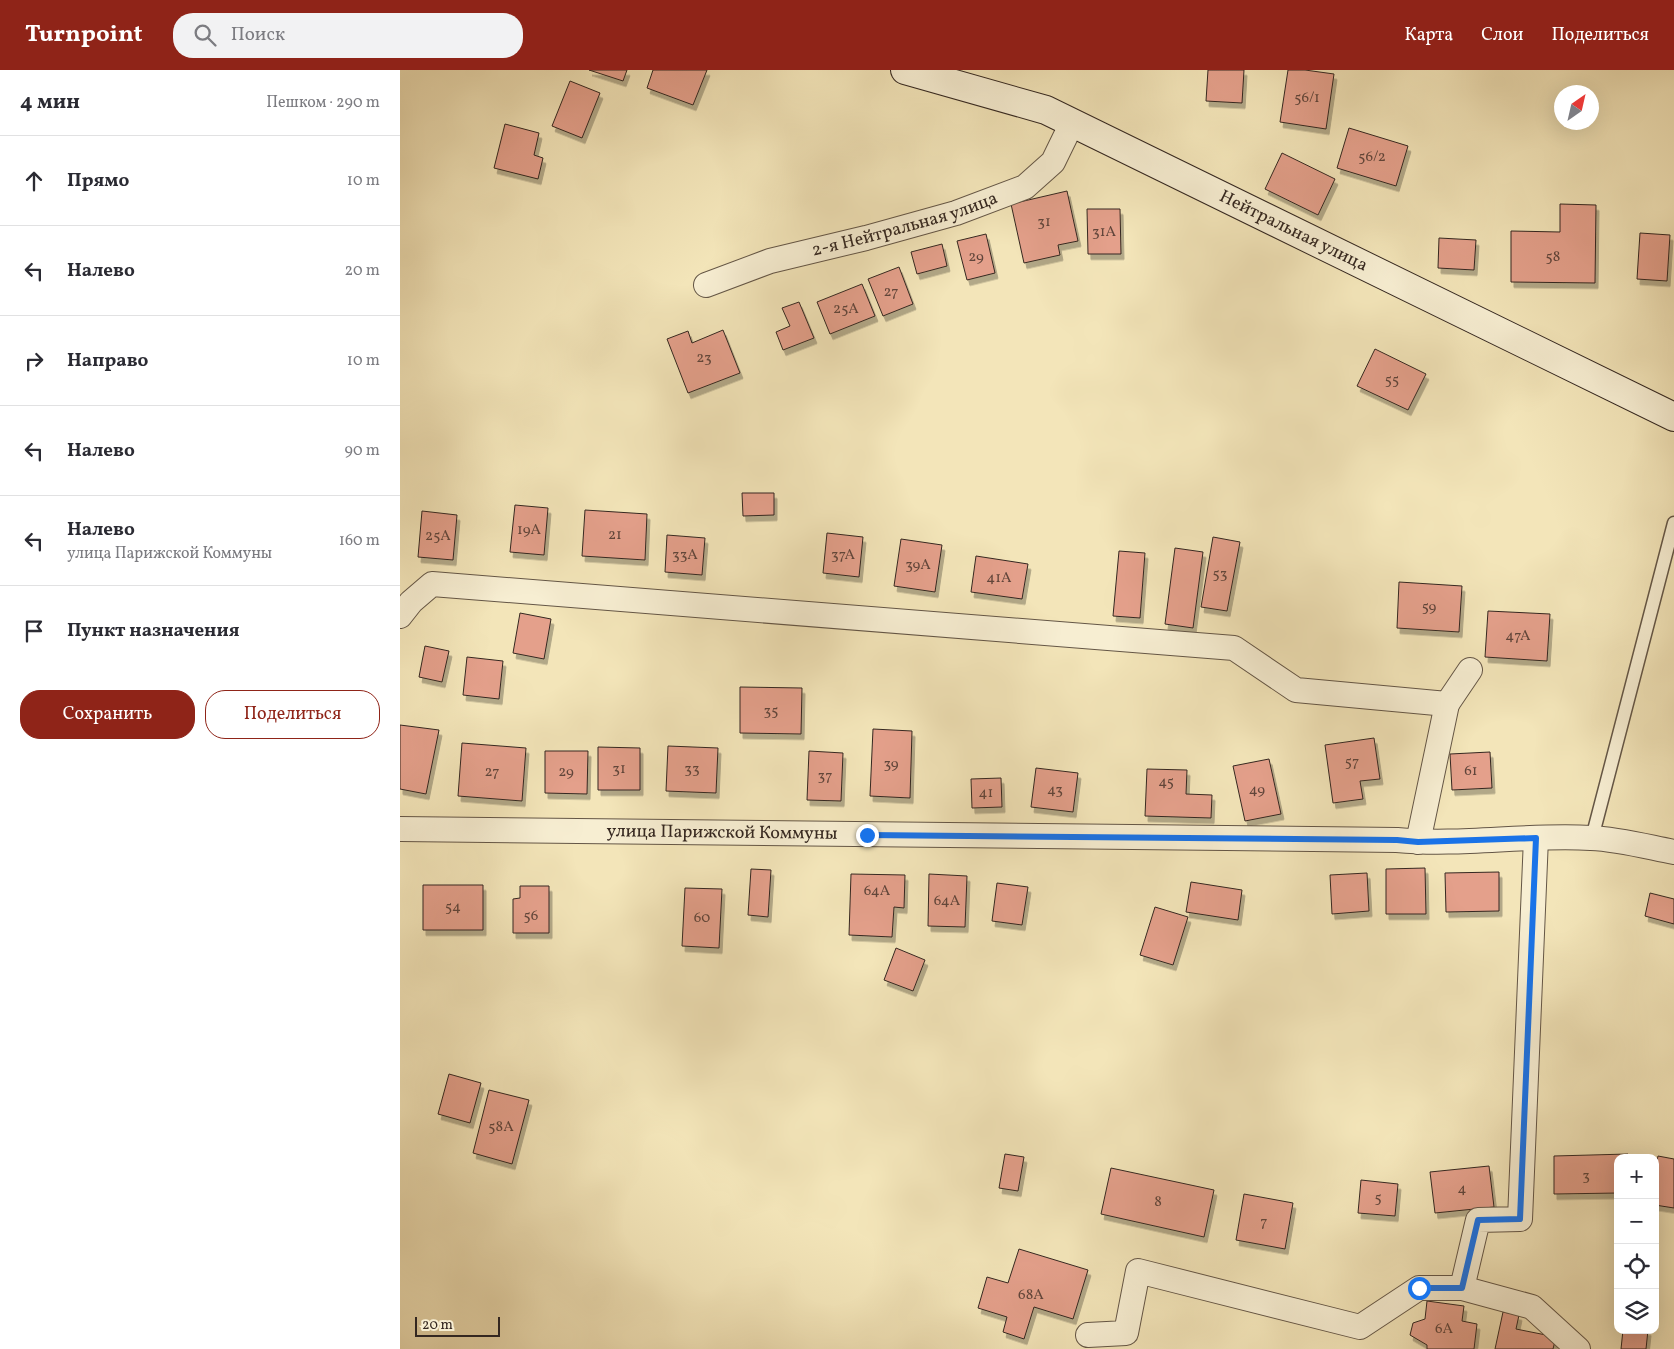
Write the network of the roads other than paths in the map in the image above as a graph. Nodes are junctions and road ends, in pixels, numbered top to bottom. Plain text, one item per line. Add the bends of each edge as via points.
1 (905, 70) edge
2 (1072, 123) junction
3 (706, 285) dead end
4 (1674, 417) edge
5 (1674, 523) edge
6 (400, 616) edge
7 (1470, 670) dead end
8 (1447, 704) junction
9 (400, 829) edge
10 (1536, 838) junction
11 (1592, 838) junction
12 (1418, 842) junction
13 (1674, 852) edge
14 (1462, 1288) junction
15 (1088, 1335) dead end
16 (1578, 1349) edge

1 - 2 main road, Нейтральная улица via 1046,110
2 - 3 street, 2-я Нейтральная улица via 1053,162 1025,187 956,213 770,261
2 - 4 main road, Нейтральная улица
5 - 11 lane
6 - 8 street via 432,584 1234,648 1296,690
7 - 8 street
8 - 12 street
9 - 12 street, улица Парижской Коммуны
10 - 11 street, улица Парижской Коммуны
10 - 12 street, улица Парижской Коммуны
10 - 14 street via 1520,1219 1478,1220
11 - 13 street, улица Парижской Коммуны
14 - 15 street via 1419,1288 1360,1327 1138,1271 1126,1333
14 - 16 street via 1532,1306

